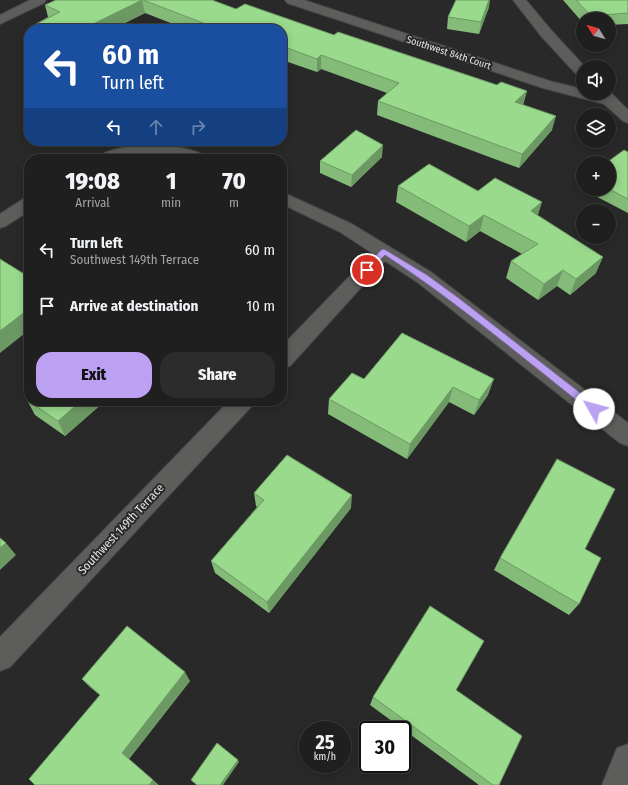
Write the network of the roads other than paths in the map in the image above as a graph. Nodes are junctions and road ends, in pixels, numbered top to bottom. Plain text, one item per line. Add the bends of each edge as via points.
1 (40, 0) edge
2 (291, 0) edge
3 (519, 0) edge
4 (0, 20) edge
5 (576, 65) edge
6 (576, 90) edge
7 (609, 100) edge
8 (628, 117) edge
9 (121, 154) edge
10 (186, 154) edge
11 (287, 199) edge
12 (24, 206) edge
13 (0, 222) edge
14 (384, 251) junction
15 (287, 355) edge
16 (238, 406) edge
17 (628, 436) edge
18 (0, 657) edge
19 (628, 759) edge
20 (618, 785) edge

1 - 4 street
2 - 6 street, Southwest 84th Court via 548,85
3 - 5 street
7 - 8 street
9 - 10 street via 131,151 164,150
11 - 14 street via 346,228
12 - 13 street
14 - 15 street
14 - 17 street via 457,301
16 - 18 street, Southwest 149th Terrace
19 - 20 street

